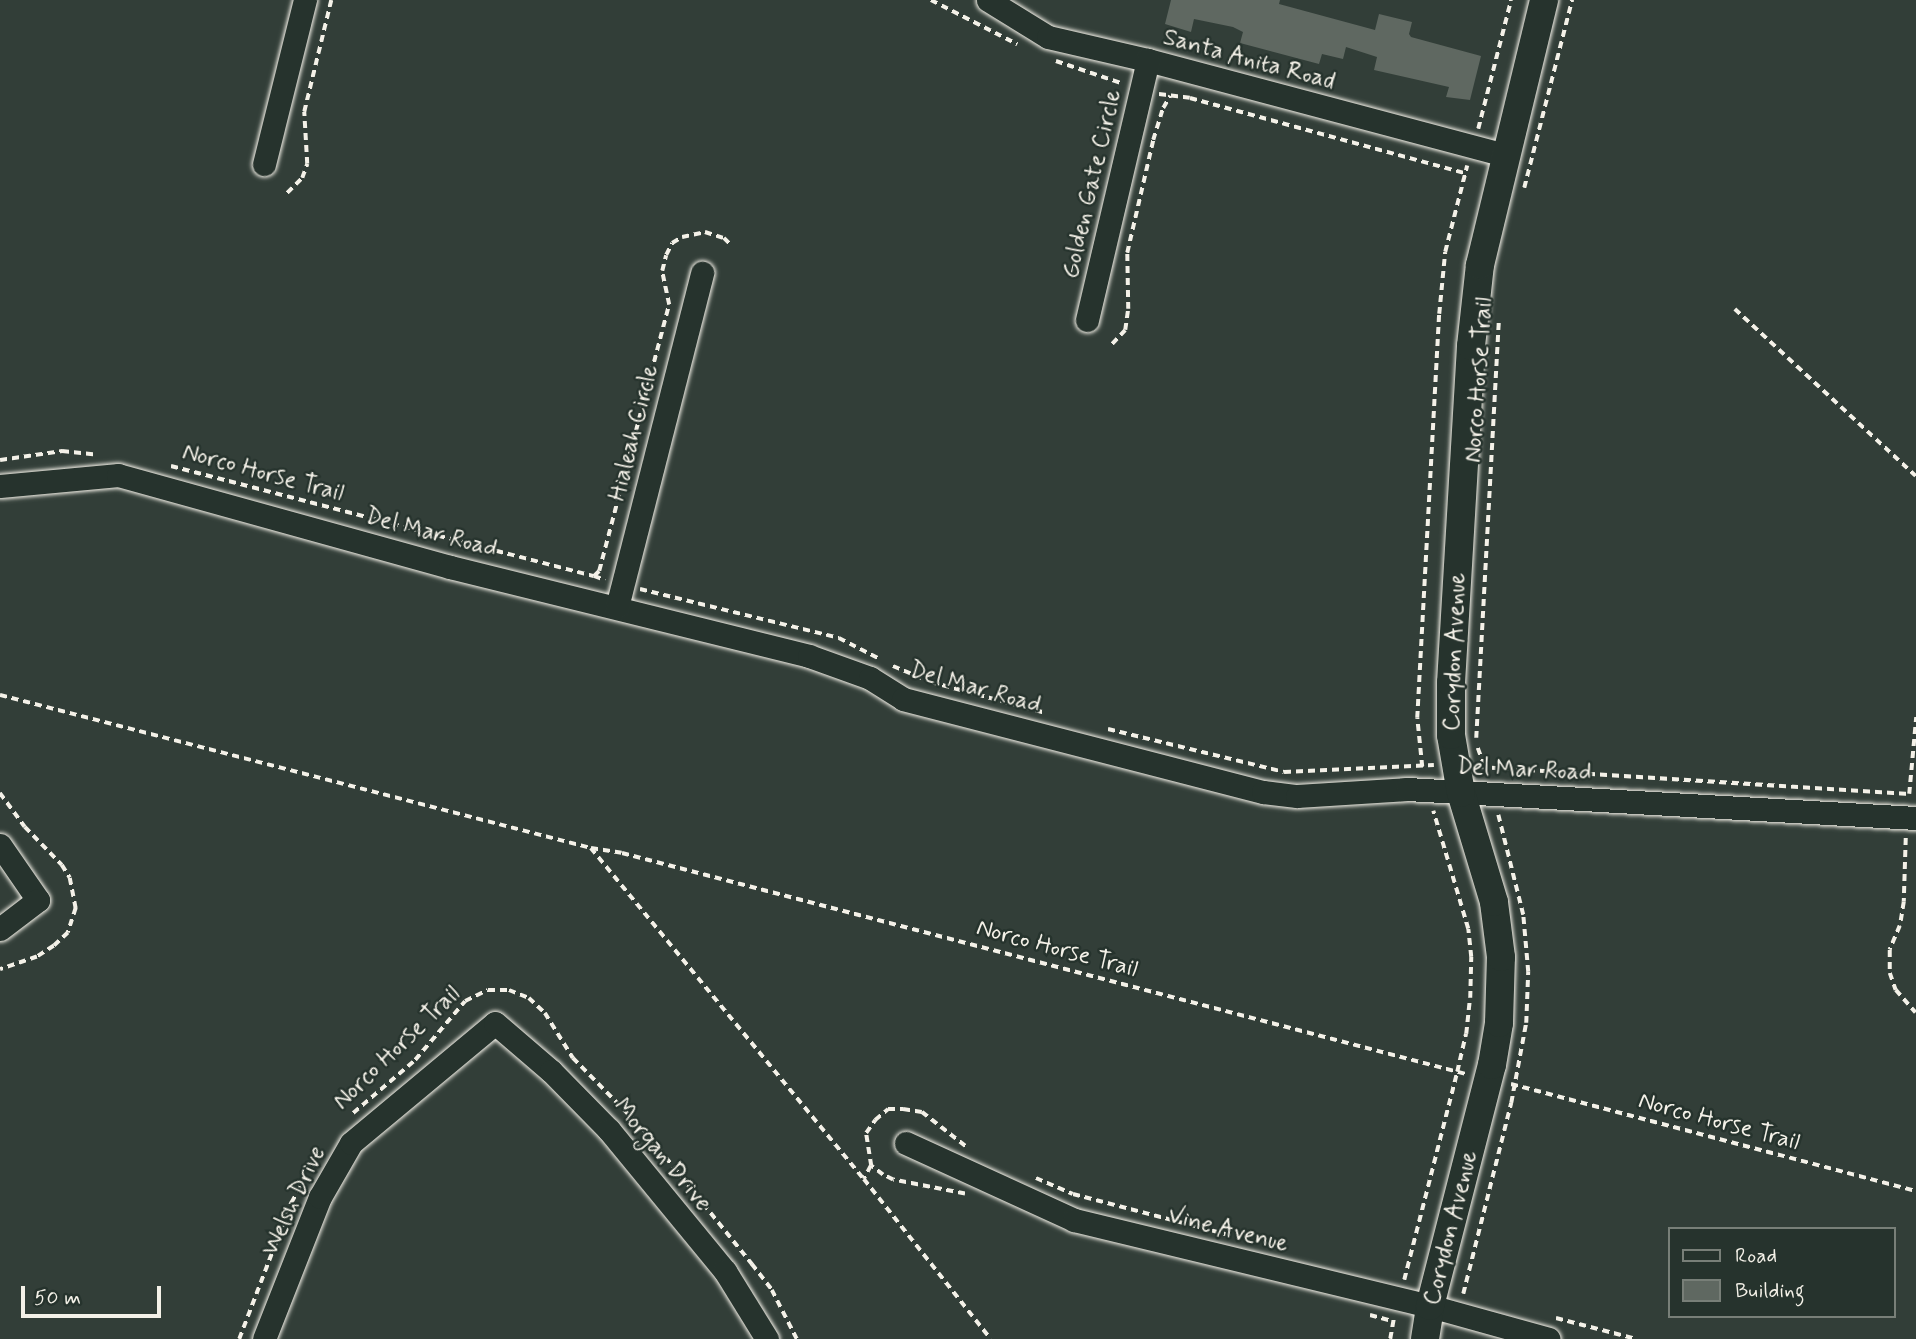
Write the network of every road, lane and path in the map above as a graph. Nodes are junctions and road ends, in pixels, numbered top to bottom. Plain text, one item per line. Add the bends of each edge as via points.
1 (305, 0) edge
2 (331, 0) edge
3 (932, 0) edge
4 (988, 0) edge
5 (1544, 0) edge
6 (1572, 0) edge
7 (1024, 47) dead end
8 (1047, 58) dead end
9 (1148, 60) junction
10 (1141, 90) junction
11 (1170, 96) junction
12 (1505, 155) junction
13 (264, 164) dead end
14 (1464, 173) dead end
15 (287, 193) dead end
16 (1522, 198) dead end
17 (732, 246) dead end
18 (702, 273) dead end
19 (1500, 308) dead end
20 (1735, 309) dead end
21 (1087, 320) dead end
22 (1112, 344) dead end
23 (109, 456) dead end
24 (0, 460) edge
25 (168, 466) dead end
26 (1916, 476) edge
27 (0, 485) edge
28 (594, 576) junction
29 (620, 596) junction
30 (0, 695) edge
31 (1052, 714) dead end
32 (1916, 717) edge
33 (1105, 728) dead end
34 (1456, 763) junction
35 (1485, 768) junction
36 (1461, 793) junction
37 (1909, 794) junction
38 (1492, 795) junction
39 (1912, 818) edge
40 (0, 845) edge
41 (591, 848) junction
42 (0, 929) edge
43 (1916, 1013) edge
44 (495, 1023) joint
45 (1502, 1082) junction
46 (349, 1116) dead end
47 (906, 1143) dead end
48 (320, 1153) dead end
49 (871, 1166) dead end
50 (864, 1179) junction
51 (1916, 1191) edge
52 (1430, 1306) junction
53 (1458, 1314) junction
54 (239, 1339) edge
55 (264, 1339) edge
56 (767, 1339) edge
57 (797, 1339) edge
58 (991, 1339) edge
59 (1425, 1339) edge
60 (1549, 1339) edge

1 - 13 street
2 - 15 path via 304,112 307,164 302,178
3 - 7 path
4 - 9 street, Santa Anita Road via 1048,37
5 - 12 main road, Corydon Avenue
6 - 16 path
8 - 10 path
9 - 10 street, Golden Gate Circle
9 - 12 street, Santa Anita Road
10 - 11 path
10 - 21 street, Golden Gate Circle
11 - 14 path via 1190,97
11 - 22 path via 1153,140 1127,253 1125,330
12 - 34 main road, Corydon Avenue via 1480,265 1471,346 1451,683
17 - 28 path via 705,232 682,236 666,255 662,271 669,305 600,570
18 - 29 street, Hialeah Circle
19 - 35 path, Norco Horse Trail via 1476,743
20 - 26 path
23 - 24 path via 62,451
25 - 28 path, Norco Horse Trail
27 - 29 street, Del Mar Road via 118,475 450,567
28 - 29 path, Norco Horse Trail
29 - 31 path, Norco Horse Trail via 839,638 902,672
29 - 36 street, Del Mar Road via 870,678 903,699 1263,792 1297,796 1407,789
30 - 41 path, Norco Horse Trail
32 - 37 path
33 - 34 path via 1284,772
34 - 35 path
34 - 36 main road, Corydon Avenue
35 - 37 path
36 - 38 street, Del Mar Road
36 - 45 main road, Corydon Avenue via 1494,902 1501,957
37 - 39 path
38 - 39 street, Del Mar Road
38 - 45 path via 1523,915 1528,972 1526,1023
39 - 43 path via 1907,878 1900,926 1890,950 1890,972 1896,990
40 - 42 street via 38,900
41 - 45 path, Norco Horse Trail
41 - 50 path
44 - 55 street, Welsh Drive via 351,1143 320,1197
44 - 56 street, Morgan Drive via 551,1071 608,1130 725,1271
45 - 51 path, Norco Horse Trail
45 - 52 main road, Corydon Avenue
45 - 53 path
46 - 57 path, Norco Horse Trail via 415,1060 465,1001 488,990 509,990 529,998 545,1013 573,1058 643,1129 745,1255 772,1290
47 - 52 street, Vine Avenue via 1074,1220
48 - 54 path via 291,1203
49 - 50 path
50 - 58 path
52 - 53 street, Vine Avenue
52 - 59 main road, Corydon Avenue
53 - 60 street, Vine Avenue

